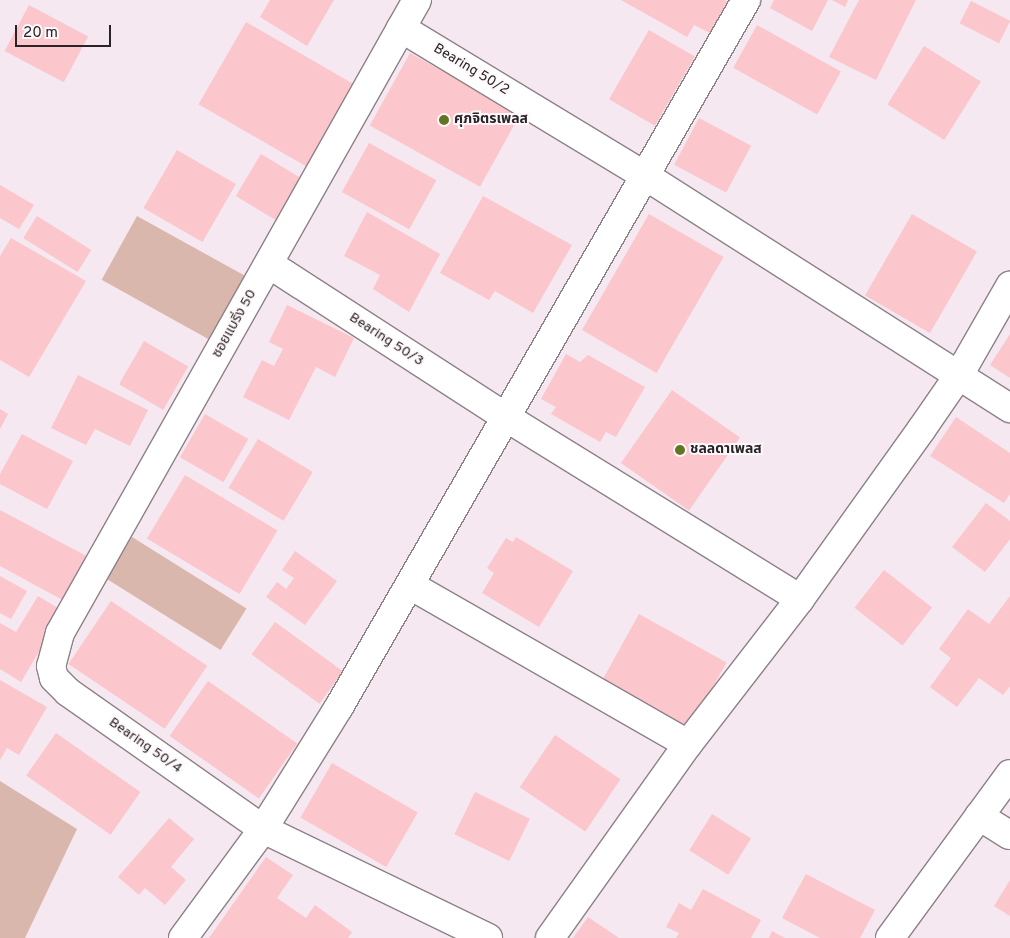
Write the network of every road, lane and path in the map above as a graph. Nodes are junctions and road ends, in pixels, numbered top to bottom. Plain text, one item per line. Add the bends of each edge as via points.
1 (417, 0) edge
2 (746, 0) edge
3 (401, 28) junction
4 (644, 175) junction
5 (269, 264) junction
6 (1010, 286) edge
7 (959, 375) junction
8 (1010, 408) edge
9 (504, 416) junction
10 (410, 586) junction
11 (800, 598) junction
12 (53, 649) joint
13 (688, 744) junction
14 (1010, 774) edge
15 (979, 816) junction
16 (263, 829) junction
17 (1010, 834) edge
18 (183, 938) edge
19 (488, 938) edge
20 (550, 938) edge
21 (890, 938) edge

1 - 3 street, ซอยแบริ่ง 50
2 - 4 street
3 - 4 street, Bearing 50/2
3 - 5 street, ซอยแบริ่ง 50
4 - 7 street, Bearing 50/2
4 - 9 street
5 - 9 street, Bearing 50/3
5 - 12 street, ซอยแบริ่ง 50
6 - 7 street
7 - 8 street, Bearing 50/2
7 - 11 street
9 - 10 street
9 - 11 street, Bearing 50/3
10 - 13 street
10 - 16 street
11 - 13 street
12 - 16 street, Bearing 50/4 via 51,666 54,678 68,692
13 - 20 street
14 - 15 street
15 - 17 street
15 - 21 street
16 - 18 street
16 - 19 street, Bearing 50/4

